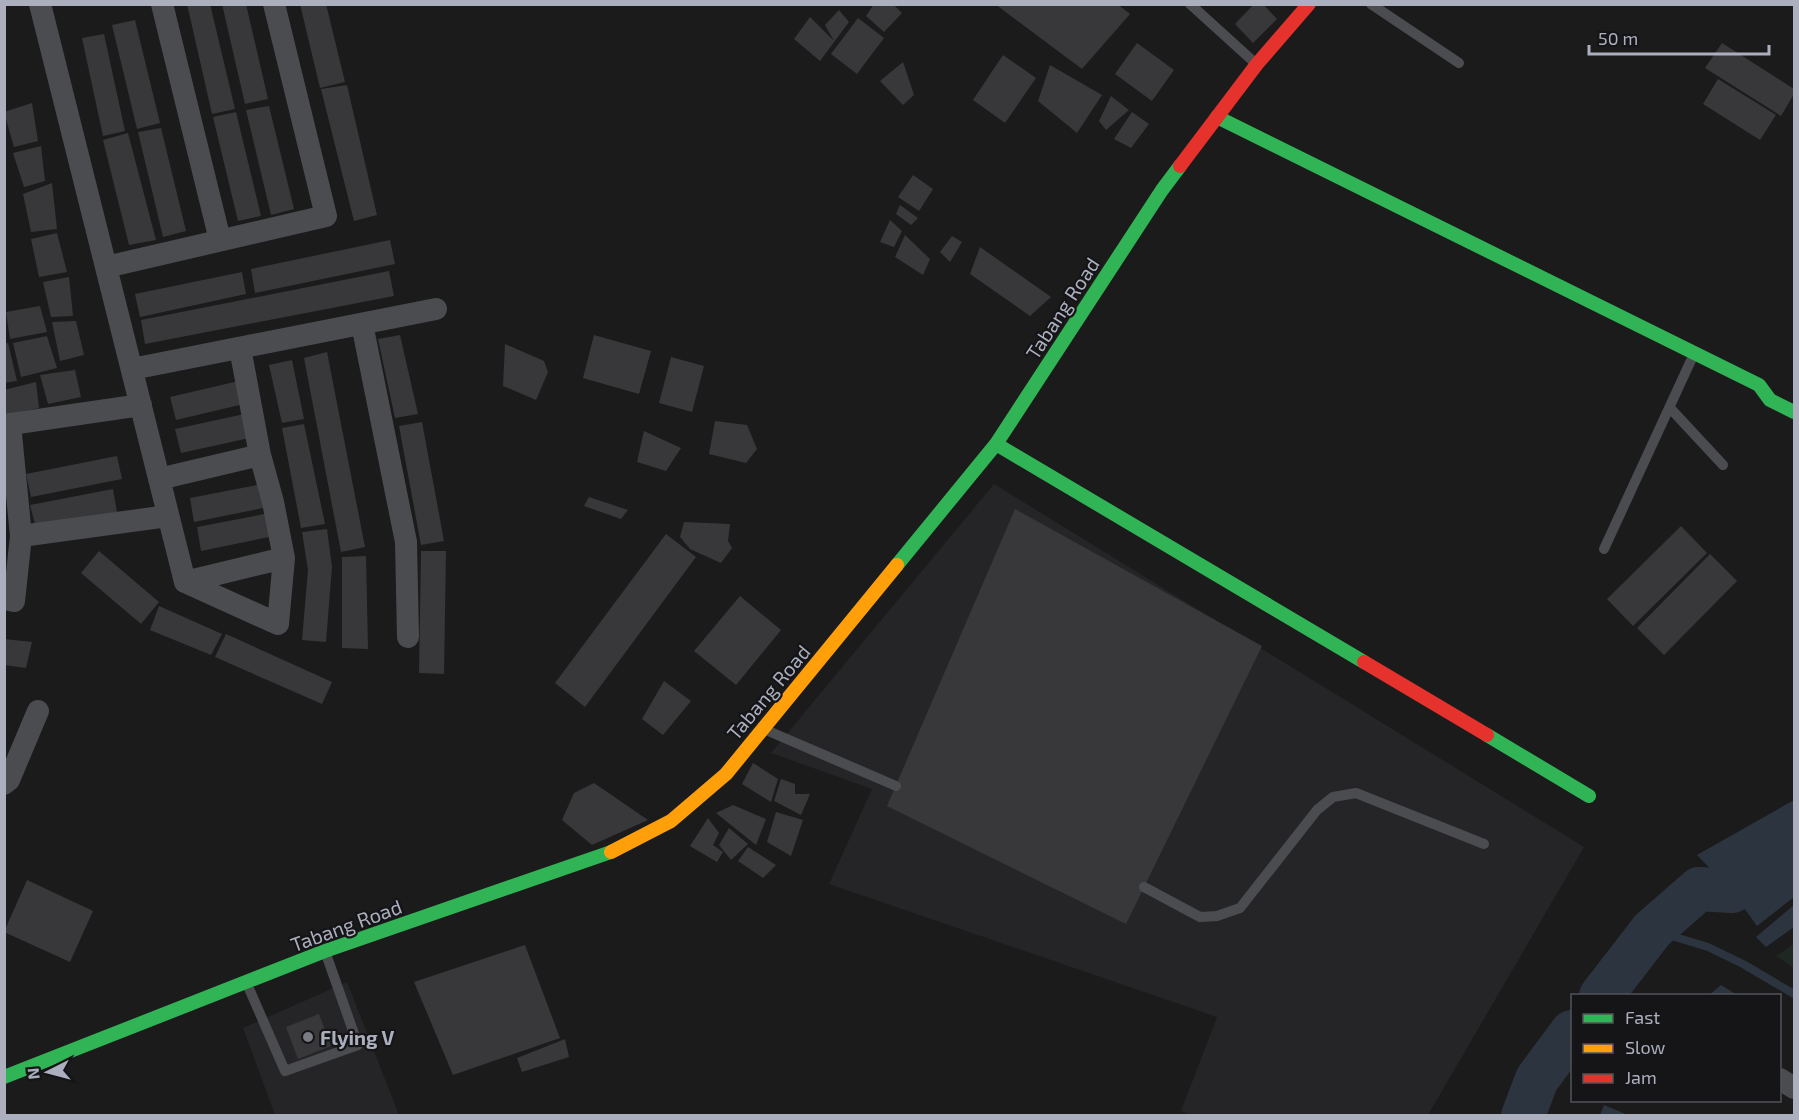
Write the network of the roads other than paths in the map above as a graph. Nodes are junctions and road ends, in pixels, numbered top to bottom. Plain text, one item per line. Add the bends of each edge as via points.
1 (40, 4) edge
2 (162, 4) edge
3 (274, 4) edge
4 (1190, 4) edge
5 (1309, 4) edge
6 (1371, 4) edge
7 (1459, 63) dead end
8 (1257, 64) junction
9 (1217, 117) junction
10 (220, 240) junction
11 (106, 267) junction
12 (436, 309) dead end
13 (362, 324) junction
14 (240, 348) junction
15 (1694, 353) junction
16 (132, 369) junction
17 (141, 405) junction
18 (1670, 408) junction
19 (1794, 412) edge
20 (7, 425) edge
21 (996, 444) junction
22 (260, 455) junction
23 (1723, 465) dead end
24 (159, 478) junction
25 (168, 516) junction
26 (21, 536) junction
27 (1604, 549) dead end
28 (284, 558) junction
29 (185, 582) junction
30 (4, 599) edge
31 (408, 637) dead end
32 (38, 711) dead end
33 (763, 728) junction
34 (4, 784) edge
35 (896, 786) dead end
36 (1589, 796) dead end
37 (1484, 844) dead end
38 (1144, 887) dead end
39 (326, 951) junction
40 (247, 983) junction
41 (4, 1077) edge
42 (1781, 1080) edge
43 (1794, 1088) edge

1 - 11 street
2 - 10 street
3 - 10 street via 327,216
4 - 8 lane
5 - 8 main road, Tabang Road
6 - 7 lane
8 - 9 main road, Tabang Road
9 - 15 main road
9 - 21 main road, Tabang Road via 1162,190
10 - 11 street
11 - 16 street
12 - 13 street
13 - 14 street
13 - 31 street via 406,542
14 - 16 street
14 - 22 street
15 - 18 lane
15 - 19 main road via 1759,386 1770,400
16 - 17 street
17 - 20 street
17 - 24 street
18 - 23 lane
18 - 27 lane
20 - 26 street
21 - 33 main road, Tabang Road
21 - 36 main road
22 - 24 street
22 - 28 street
24 - 25 street
25 - 26 street
25 - 29 street
26 - 30 street via 14,601
28 - 29 street
28 - 29 street via 278,624
32 - 34 street
33 - 35 lane
33 - 39 main road, Tabang Road via 726,774 671,820 605,855
37 - 38 lane via 1356,793 1333,797 1317,810 1240,908 1217,916 1200,916
39 - 40 main road, Tabang Road
39 - 40 lane via 358,1045 285,1071
40 - 41 main road, Tabang Road
42 - 43 street

